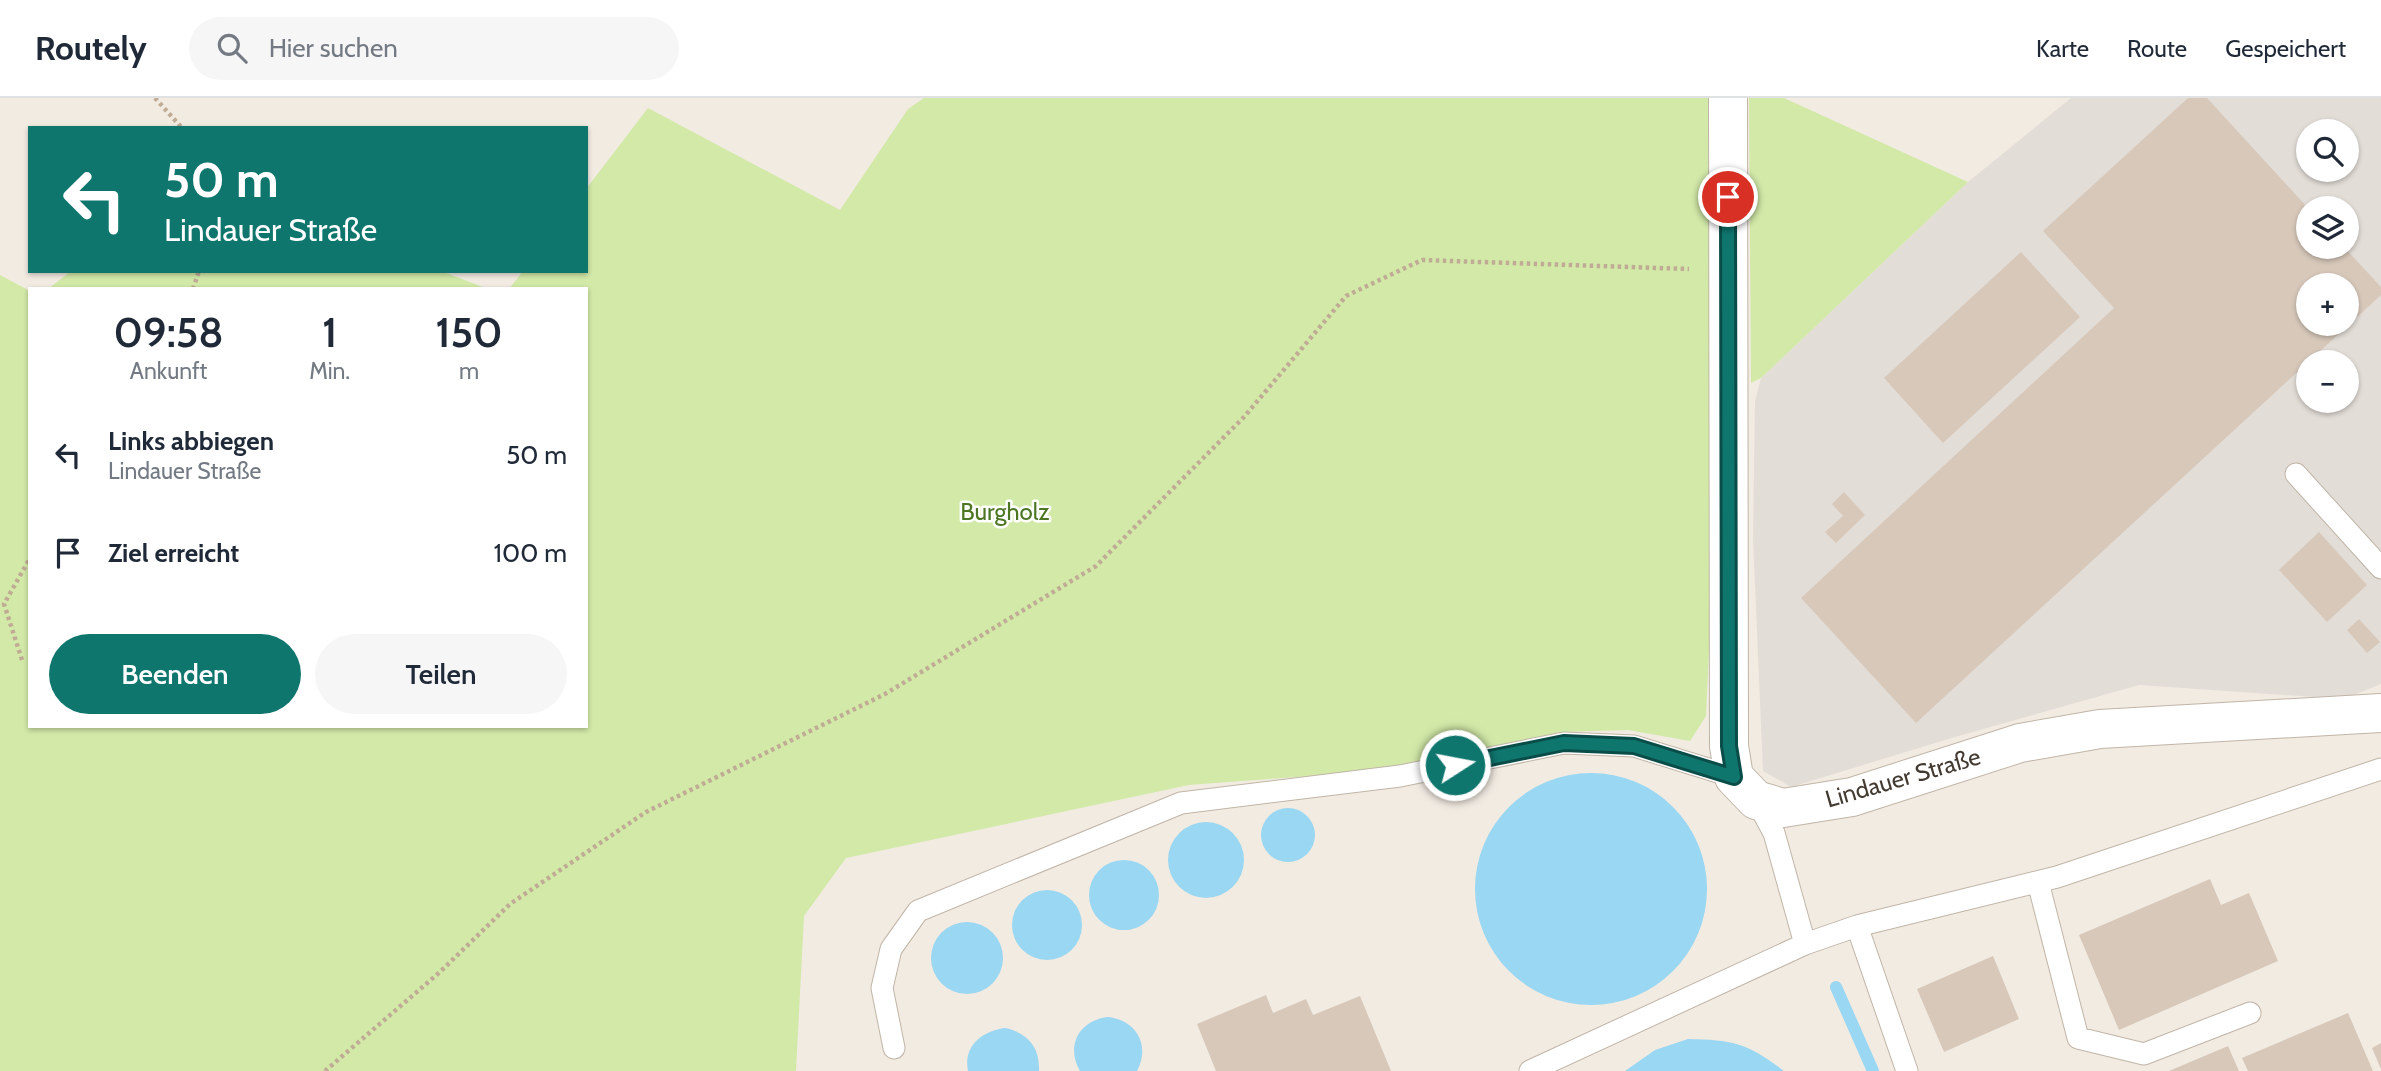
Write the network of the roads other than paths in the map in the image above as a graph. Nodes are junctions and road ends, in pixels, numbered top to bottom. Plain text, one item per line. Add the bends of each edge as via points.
1 (1728, 98) edge
2 (2296, 474) dead end
3 (2381, 568) edge
4 (2381, 713) edge
5 (2381, 769) edge
6 (1745, 788) junction
7 (2038, 881) junction
8 (1857, 926) junction
9 (1805, 944) junction
10 (2249, 1013) dead end
11 (894, 1048) dead end
12 (1530, 1071) edge
13 (1907, 1071) edge

1 - 6 street via 1729,746
2 - 3 lane
4 - 6 street, Lindauer Straße via 2100,729 2021,743 1852,797 1783,808
5 - 7 lane
6 - 9 lane via 1774,833
6 - 11 lane via 1634,746 1564,743 1400,776 1181,803 918,911 891,949 882,988
7 - 8 lane
7 - 10 lane via 2078,1038 2144,1054
8 - 9 lane
8 - 13 lane
9 - 12 lane

